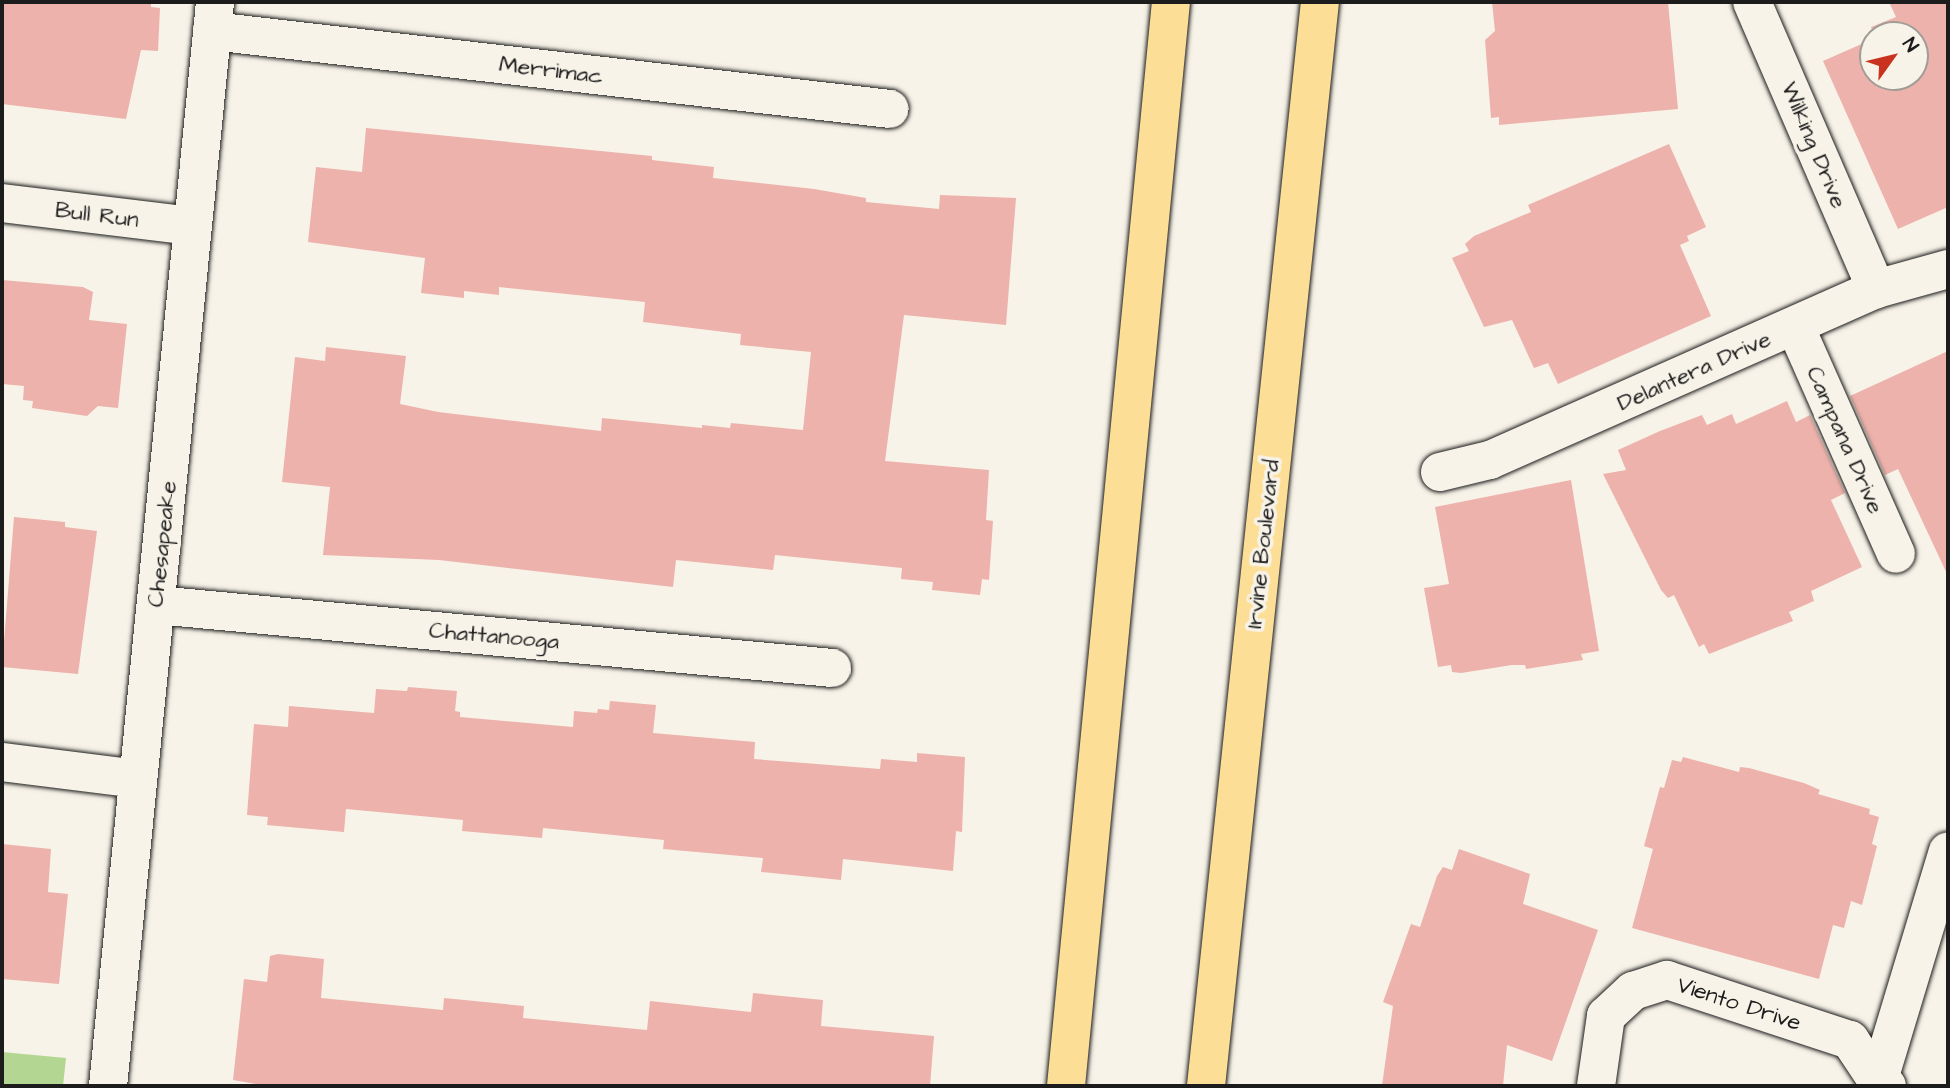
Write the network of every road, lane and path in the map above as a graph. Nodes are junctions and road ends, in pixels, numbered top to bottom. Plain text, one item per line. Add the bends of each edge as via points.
1 (1171, 2) edge
2 (1320, 2) edge
3 (1752, 2) edge
4 (214, 17) edge
5 (890, 109) dead end
6 (2, 204) edge
7 (193, 226) junction
8 (1948, 268) edge
9 (1876, 289) junction
10 (1795, 326) junction
11 (1440, 472) dead end
12 (1896, 554) dead end
13 (156, 605) junction
14 (832, 668) dead end
15 (2, 762) edge
16 (138, 779) junction
17 (1948, 851) edge
18 (108, 1086) edge
19 (1066, 1086) edge
20 (1206, 1086) edge
21 (1596, 1086) edge
22 (1881, 1086) edge

1 - 19 main road
2 - 20 main road, Irvine Boulevard
3 - 9 street, Wilking Drive
4 - 5 street, Merrimac
4 - 7 street, Chesapeake
6 - 7 street, Bull Run
7 - 13 street, Chesapeake
8 - 9 street, Delantera Drive
9 - 10 street, Delantera Drive
10 - 11 street, Delantera Drive via 1490,460
10 - 12 street, Campana Drive
13 - 14 street, Chattanooga
13 - 16 street, Chesapeake
15 - 16 street
16 - 18 street, Chesapeake
17 - 22 street
21 - 22 street, Viento Drive via 1606,1016 1633,991 1667,980 1850,1040

